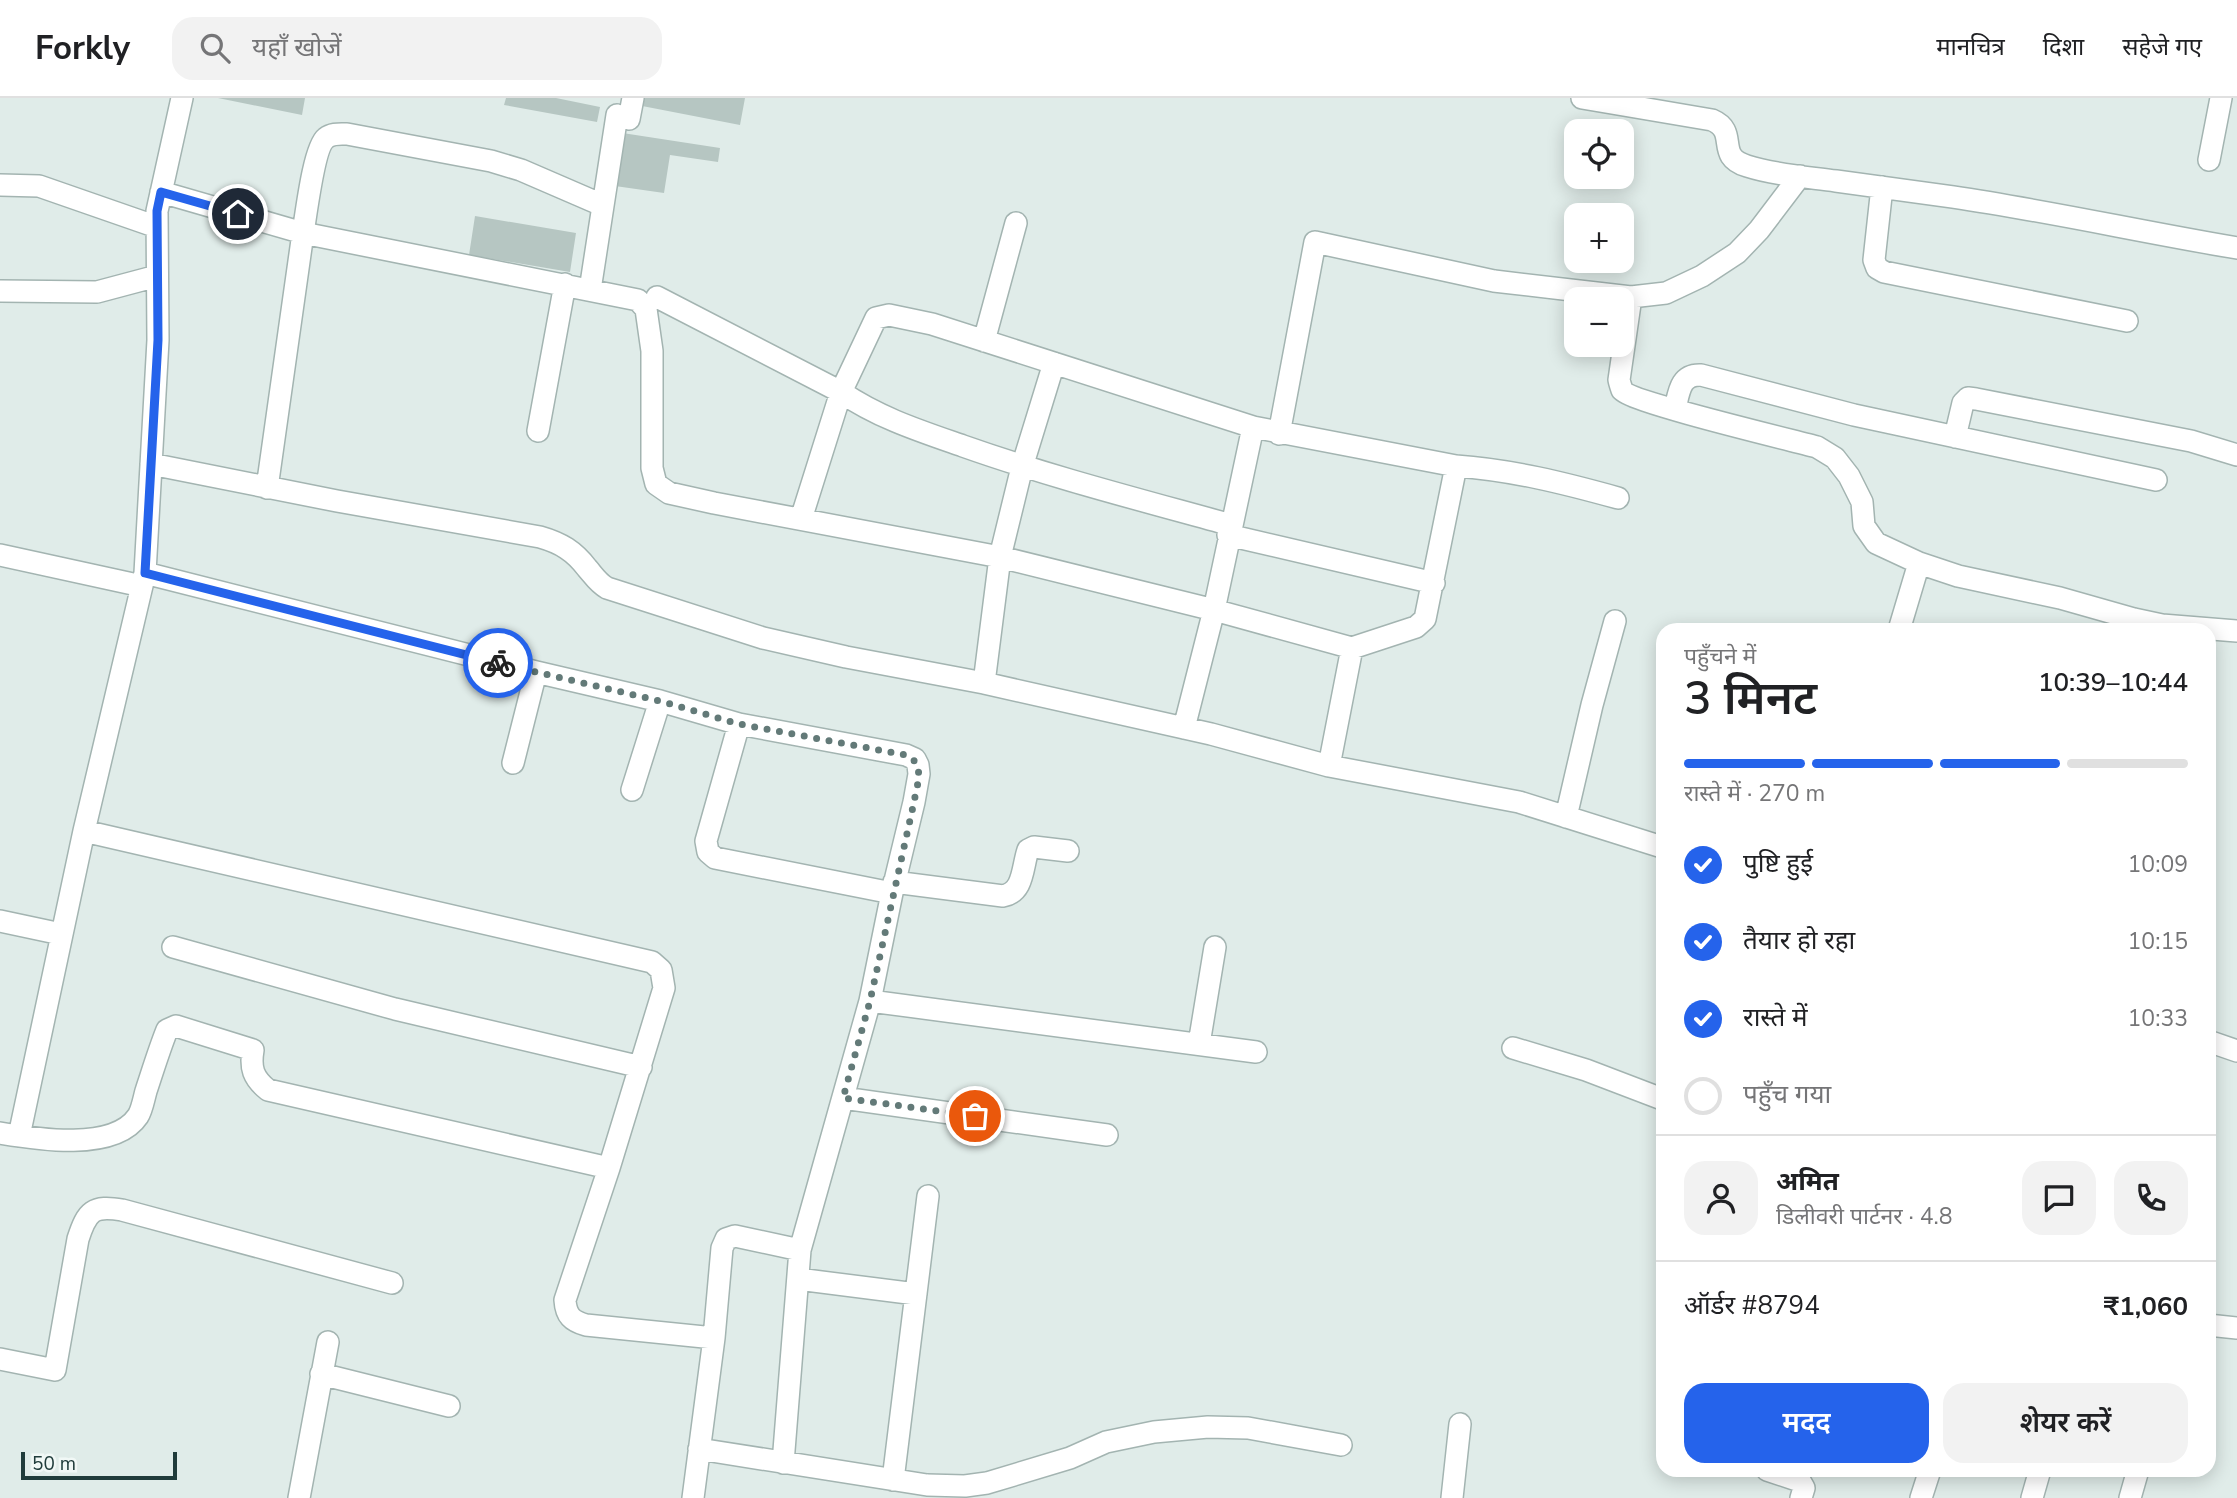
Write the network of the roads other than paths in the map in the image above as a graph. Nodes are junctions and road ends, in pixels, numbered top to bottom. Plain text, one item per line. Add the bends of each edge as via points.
1 (182, 98) edge
2 (1582, 98) edge
3 (2221, 98) edge
4 (1668, 105) edge
5 (626, 111) edge
6 (2209, 160) dead end
7 (1801, 176) junction
8 (0, 185) edge
9 (1882, 187) junction
10 (161, 192) junction
11 (602, 205) junction
12 (1016, 223) dead end
13 (157, 227) junction
14 (303, 233) junction
15 (2237, 248) edge
16 (157, 276) junction
17 (565, 284) junction
18 (1564, 289) edge
19 (590, 290) junction
20 (0, 291) edge
21 (1634, 297) edge
22 (657, 298) dead end
23 (2127, 321) dead end
24 (984, 341) junction
25 (1622, 357) edge
26 (1054, 363) junction
27 (841, 393) junction
28 (1675, 409) junction
29 (1253, 428) junction
30 (538, 430) dead end
31 (1279, 434) junction
32 (1955, 437) junction
33 (2237, 455) edge
34 (151, 464) junction
35 (1456, 466) junction
36 (1022, 467) junction
37 (2156, 480) dead end
38 (267, 488) junction
39 (1618, 498) dead end
40 (801, 519) junction
41 (1230, 530) junction
42 (0, 555) edge
43 (1000, 557) junction
44 (1919, 562) junction
45 (144, 580) junction
46 (1434, 583) junction
47 (1214, 610) junction
48 (1615, 621) dead end
49 (1901, 623) edge
50 (2147, 623) edge
51 (2216, 630) edge
52 (2237, 631) edge
53 (1352, 648) junction
54 (536, 672) junction
55 (984, 683) junction
56 (660, 701) junction
57 (739, 724) junction
58 (1184, 728) junction
59 (513, 763) dead end
60 (1329, 766) junction
61 (632, 790) dead end
62 (1566, 817) junction
63 (84, 831) junction
64 (1656, 845) edge
65 (1068, 851) dead end
66 (893, 887) junction
67 (0, 921) edge
68 (61, 934) junction
69 (173, 947) dead end
70 (1215, 947) dead end
71 (870, 1001) junction
72 (1199, 1044) junction
73 (2216, 1044) edge
74 (1513, 1048) dead end
75 (2237, 1051) edge
76 (1256, 1052) dead end
77 (641, 1067) junction
78 (1656, 1097) edge
79 (843, 1098) junction
80 (9, 1135) edge
81 (1107, 1135) dead end
82 (609, 1168) junction
83 (928, 1196) dead end
84 (800, 1250) junction
85 (798, 1279) junction
86 (392, 1283) dead end
87 (916, 1294) junction
88 (2216, 1326) edge
89 (2237, 1328) edge
90 (714, 1338) junction
91 (328, 1342) dead end
92 (0, 1359) edge
93 (321, 1374) junction
94 (449, 1406) dead end
95 (1460, 1424) dead end
96 (1341, 1445) dead end
97 (699, 1449) junction
98 (783, 1463) junction
99 (1789, 1477) edge
100 (1928, 1477) edge
101 (2038, 1477) edge
102 (2136, 1477) edge
103 (893, 1480) junction
104 (299, 1498) edge
105 (693, 1498) edge
106 (1452, 1498) edge
107 (1801, 1498) edge
108 (1921, 1498) edge
109 (2032, 1498) edge
110 (2130, 1498) edge

1 - 10 street
2 - 4 street
3 - 6 street
4 - 7 street via 1722,124 1735,161
5 - 11 street
7 - 9 street
7 - 21 street via 1737,253 1666,293
8 - 13 street via 39,186
9 - 15 street via 2014,206
9 - 23 street via 1874,260 1884,272
10 - 13 street
10 - 14 street
11 - 14 street via 491,162 333,134 318,151
11 - 19 street
12 - 24 street
13 - 16 street
14 - 17 street
14 - 38 street
16 - 20 street via 97,292
16 - 34 street
17 - 19 street
17 - 30 street
18 - 31 street via 1494,281 1315,242
19 - 40 street via 638,300 646,309 652,351 652,468 656,484 669,493
22 - 27 street
24 - 26 street
24 - 27 street via 904,316 876,318
25 - 28 street via 1622,390
26 - 29 street
26 - 36 street
27 - 36 street via 888,419
27 - 40 street
28 - 32 street via 1681,384 1693,374
28 - 44 street via 1816,447 1835,458 1849,476 1861,502 1864,526 1876,543
29 - 31 street
29 - 41 street
31 - 35 street
32 - 33 street via 1968,398
32 - 37 street
34 - 38 street
34 - 45 street
35 - 39 street via 1544,478
35 - 46 street
36 - 41 street
36 - 43 street
38 - 55 street via 540,537 571,550 607,588 763,638
40 - 43 street
41 - 46 street
41 - 47 street
42 - 45 street
43 - 47 street
43 - 55 street
44 - 49 street
44 - 50 street
45 - 54 street
45 - 63 street
46 - 53 street via 1425,619 1416,627
47 - 53 street
47 - 58 street
48 - 62 street
51 - 52 street
53 - 60 street
54 - 56 street
54 - 59 street
55 - 58 street
56 - 57 street
56 - 61 street
57 - 66 street via 915,759 919,774
57 - 66 street via 706,841 708,852 715,858
58 - 60 street
60 - 62 street via 1518,802
62 - 64 street
63 - 68 street
63 - 77 street via 652,962 661,970 664,988
65 - 66 street via 1028,850 1013,894
66 - 71 street
67 - 68 street
68 - 80 street
69 - 77 street via 396,1009
70 - 72 street
71 - 72 street
71 - 79 street
72 - 76 street
73 - 75 street
74 - 78 street
77 - 82 street
79 - 81 street
79 - 84 street
80 - 82 street via 80,1141 122,1129 138,1116 167,1030 176,1026 253,1050 250,1064 257,1081 268,1090
82 - 90 street via 565,1311 573,1321 586,1325
83 - 87 street
84 - 85 street
84 - 90 street via 736,1236 726,1239
85 - 87 street
85 - 98 street
86 - 92 street via 103,1207 84,1221 78,1239 55,1370
87 - 103 street
88 - 89 street
90 - 97 street
91 - 93 street
93 - 94 street
93 - 104 street
95 - 106 street
96 - 103 street via 1208,1427 1106,1442 988,1483 939,1486
97 - 98 street
97 - 105 street
98 - 103 street
99 - 107 street via 1801,1481
100 - 108 street
101 - 109 street
102 - 110 street

